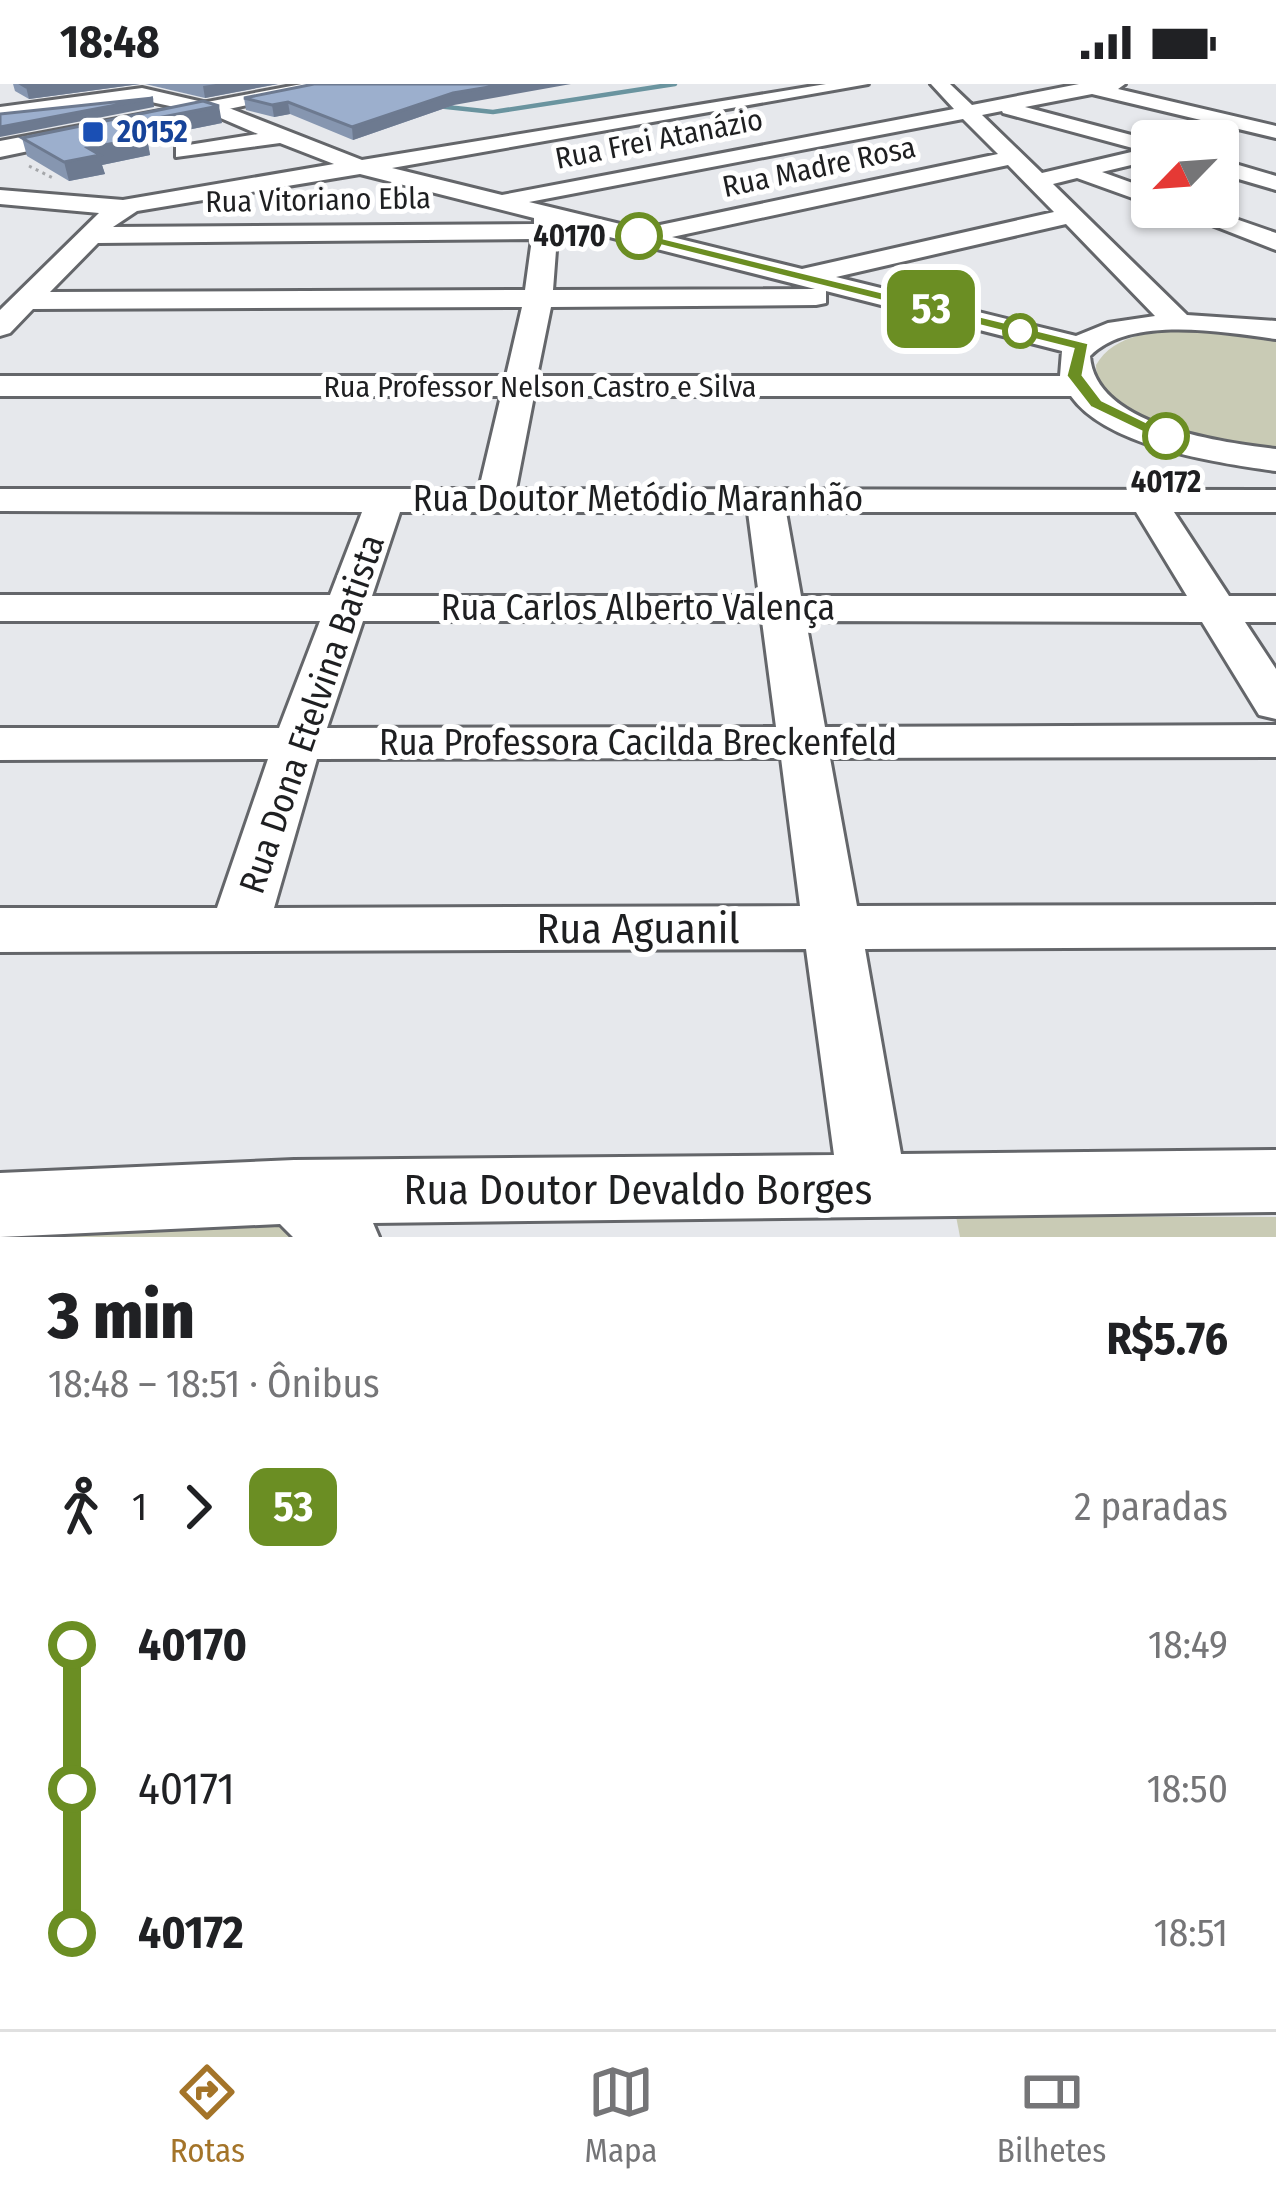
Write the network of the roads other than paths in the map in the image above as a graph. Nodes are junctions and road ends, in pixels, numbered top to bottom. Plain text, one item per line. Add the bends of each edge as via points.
1 (281, 84) edge
2 (338, 84) edge
3 (859, 84) edge
4 (940, 84) edge
5 (1095, 86) edge
6 (129, 87) edge
7 (176, 88) edge
8 (210, 102) junction
9 (1002, 106) junction
10 (6, 112) edge
11 (968, 112) junction
12 (44, 129) junction
13 (1268, 130) edge
14 (85, 132) junction
15 (286, 135) junction
16 (0, 138) edge
17 (1131, 145) edge
18 (0, 149) edge
19 (184, 152) dead end
20 (1131, 157) edge
21 (1011, 158) junction
22 (360, 167) junction
23 (1080, 172) junction
24 (1239, 172) edge
25 (1037, 181) junction
26 (1276, 183) edge
27 (1131, 190) edge
28 (496, 201) junction
29 (133, 205) junction
30 (1, 208) edge
31 (1070, 216) junction
32 (546, 222) junction
33 (1237, 228) edge
34 (92, 235) junction
35 (638, 236) junction
36 (1276, 242) edge
37 (803, 277) junction
38 (882, 297) junction
39 (538, 300) junction
40 (26, 301) junction
41 (1175, 321) junction
42 (0, 327) edge
43 (1276, 329) edge
44 (1083, 346) junction
45 (0, 386) edge
46 (522, 386) junction
47 (1080, 386) junction
48 (1276, 460) edge
49 (386, 499) junction
50 (0, 500) edge
51 (495, 500) junction
52 (765, 500) junction
53 (1148, 501) junction
54 (1276, 501) edge
55 (0, 608) edge
56 (347, 608) junction
57 (780, 609) junction
58 (1214, 609) junction
59 (1276, 609) edge
60 (1276, 705) edge
61 (1276, 741) edge
62 (799, 742) junction
63 (0, 744) edge
64 (297, 744) junction
65 (1276, 926) edge
66 (239, 928) junction
67 (832, 929) junction
68 (0, 930) edge
69 (1276, 1180) edge
70 (873, 1189) junction
71 (0, 1204) edge
72 (318, 1215) edge

1 - 8 main road
2 - 8 main road
3 - 22 street
4 - 11 street
5 - 9 street, Rua Frei Atanázio
5 - 13 street
6 - 7 main road
6 - 10 street
7 - 8 main road
7 - 12 main road
8 - 14 main road
8 - 15 street
9 - 11 street, Rua Frei Atanázio
9 - 17 street
10 - 12 street
11 - 21 street
11 - 28 street, Rua Frei Atanázio
12 - 14 street
12 - 16 main road
14 - 18 main road
15 - 19 street
15 - 22 street
20 - 23 street
21 - 25 street
21 - 35 street, Rua Madre Rosa
22 - 28 street
22 - 29 street
23 - 25 street
23 - 27 street
24 - 26 street
25 - 31 street
28 - 32 street
29 - 30 street via 75,208 44,197
29 - 34 street
31 - 37 street
31 - 41 street
32 - 34 street, Rua Vitoriano Ebla
32 - 35 street
32 - 39 street
33 - 36 street
34 - 40 street
35 - 37 street
37 - 38 street
38 - 39 street
38 - 44 street
39 - 40 street
39 - 46 street
40 - 42 street
41 - 43 street
41 - 44 street via 1107,333
44 - 47 street via 1073,364
45 - 46 street, Rua Professor Nelson Castro e Silva
46 - 47 street, Rua Professor Nelson Castro e Silva
46 - 51 street
47 - 48 street via 1141,428
49 - 50 street, Rua Doutor Metódio Maranhão
49 - 51 street, Rua Doutor Metódio Maranhão
49 - 56 street, Rua Dona Etelvina Batista
51 - 52 street, Rua Doutor Metódio Maranhão
52 - 53 street, Rua Doutor Metódio Maranhão
52 - 57 street
53 - 54 street, Rua Doutor Metódio Maranhão
53 - 58 street
55 - 56 street, Rua Carlos Alberto Valença
56 - 57 street, Rua Carlos Alberto Valença
56 - 64 street, Rua Dona Etelvina Batista
57 - 58 street, Rua Carlos Alberto Valença
57 - 62 street
58 - 59 street, Rua Carlos Alberto Valença
58 - 60 street
61 - 62 street, Rua Professora Cacilda Breckenfeld
62 - 64 street, Rua Professora Cacilda Breckenfeld
62 - 67 street
63 - 64 street, Rua Professora Cacilda Breckenfeld
64 - 66 street, Rua Dona Etelvina Batista
65 - 67 street, Rua Aguanil
66 - 67 street, Rua Aguanil
66 - 68 street, Rua Aguanil
67 - 70 street
69 - 70 street, Rua Doutor Devaldo Borges
70 - 72 street, Rua Doutor Devaldo Borges
71 - 72 street, Rua Doutor Devaldo Borges

